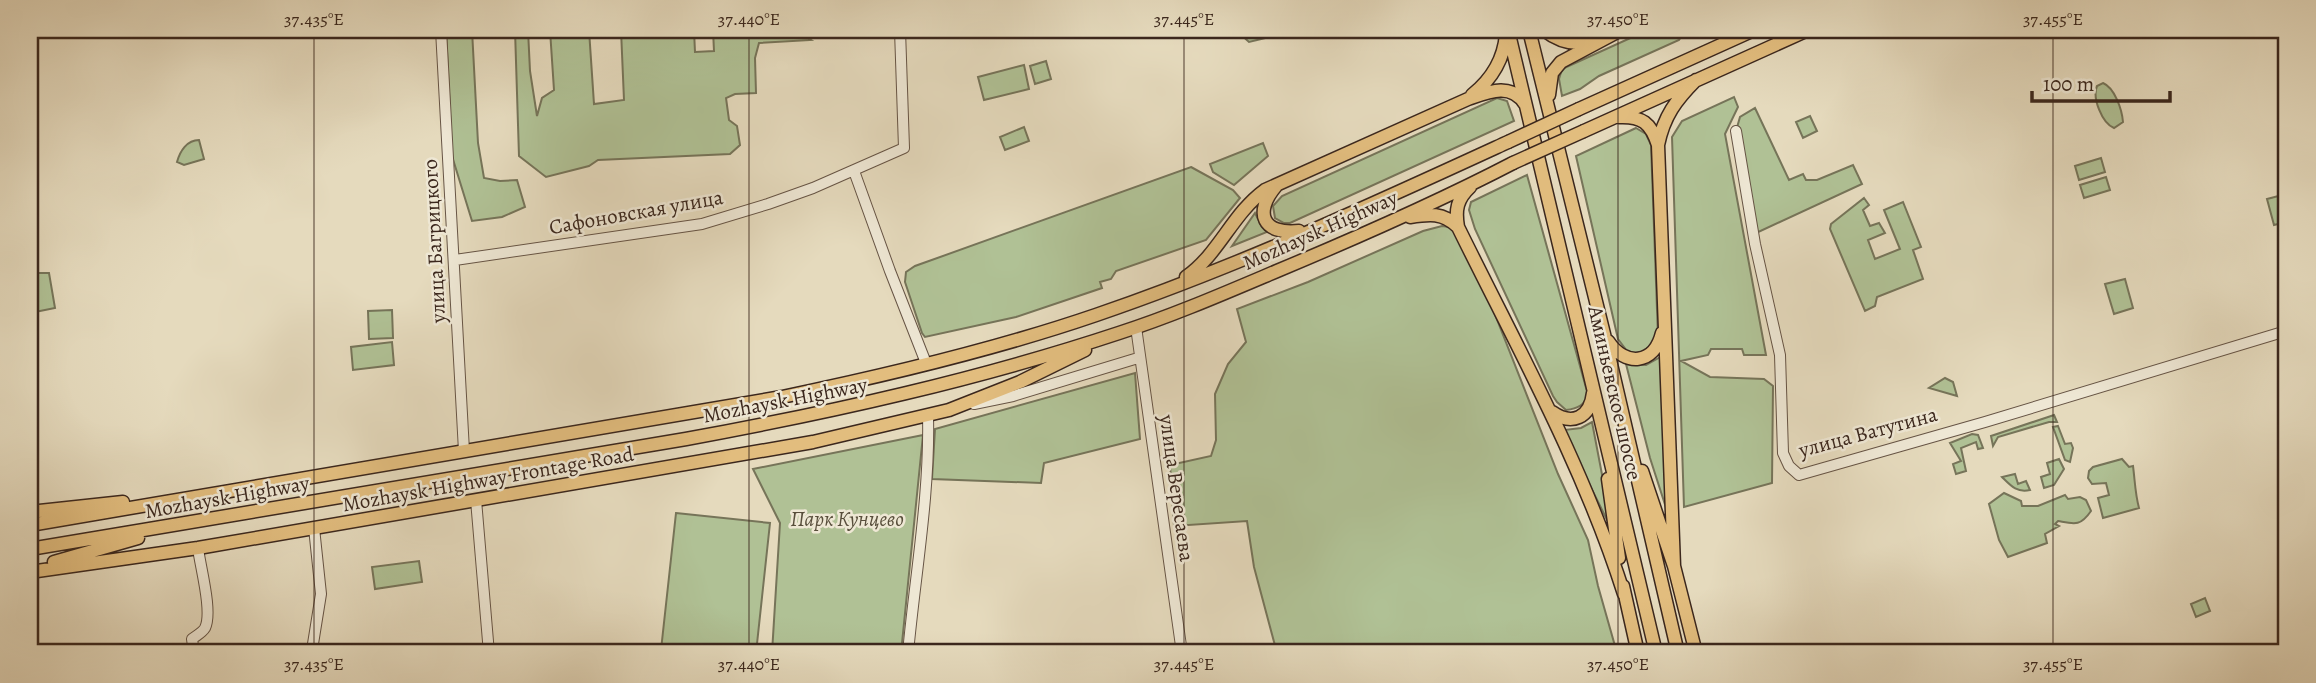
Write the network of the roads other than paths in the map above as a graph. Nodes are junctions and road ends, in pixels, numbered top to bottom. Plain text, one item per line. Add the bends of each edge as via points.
1 (441, 30) edge
2 (900, 30) edge
3 (1507, 30) edge
4 (1529, 30) edge
5 (1544, 30) edge
6 (1621, 30) edge
7 (1728, 30) edge
8 (1754, 30) edge
9 (1808, 30) edge
10 (1603, 38) junction
11 (1697, 56) junction
12 (1696, 80) junction
13 (1468, 99) junction
14 (1548, 104) junction
15 (1528, 111) junction
16 (1611, 118) junction
17 (1736, 131) dead end
18 (1658, 145) junction
19 (854, 171) junction
20 (1480, 180) junction
21 (1279, 183) junction
22 (1393, 220) junction
23 (1458, 227) junction
24 (1313, 229) junction
25 (456, 260) junction
26 (1167, 289) junction
27 (1665, 319) junction
28 (1136, 327) junction
29 (2286, 331) edge
30 (1117, 334) junction
31 (1604, 334) junction
32 (1138, 358) junction
33 (926, 363) junction
34 (1592, 382) junction
35 (1620, 408) junction
36 (1599, 409) junction
37 (949, 410) junction
38 (1552, 412) junction
39 (928, 416) junction
40 (464, 451) junction
41 (197, 496) junction
42 (477, 500) junction
43 (30, 512) edge
44 (199, 521) junction
45 (30, 525) edge
46 (314, 528) junction
47 (198, 548) junction
48 (30, 549) edge
49 (1674, 566) junction
50 (30, 570) edge
51 (1624, 594) junction
52 (310, 652) edge
53 (194, 653) edge
54 (489, 653) edge
55 (908, 653) edge
56 (1182, 653) edge
57 (1638, 653) edge
58 (1656, 653) edge
59 (1678, 653) edge
60 (1696, 653) edge

1 - 25 street, улица Багрицкого
2 - 19 street, Сафоновская улица via 904,148
3 - 13 main road via 1495,71
3 - 15 main road, Аминьевское шоссе
4 - 14 main road, Аминьевское шоссе
5 - 10 main road via 1571,42
6 - 10 main road
7 - 11 main road
8 - 11 main road
9 - 12 main road, Mozhaysk Highway
10 - 14 main road via 1555,69
11 - 24 main road, Mozhaysk Highway, bridge
12 - 16 main road, Mozhaysk Highway
12 - 18 main road via 1667,114
13 - 15 main road via 1507,90 1515,93
13 - 21 main road
14 - 31 main road, Аминьевское шоссе
15 - 34 main road, Аминьевское шоссе
16 - 18 main road via 1644,121
16 - 20 main road, Mozhaysk Highway, bridge
17 - 29 street, улица Ватутина via 1780,355 1783,453 1799,475
18 - 27 main road
19 - 25 street, Сафоновская улица via 702,224
19 - 33 street
20 - 22 main road, Mozhaysk Highway
20 - 23 main road via 1459,201
21 - 24 main road via 1264,205 1266,222 1280,231
21 - 26 main road via 1252,199 1211,255
22 - 23 main road via 1434,214
22 - 28 main road, Mozhaysk Highway
23 - 38 main road
24 - 26 main road, Mozhaysk Highway
25 - 40 street, улица Багрицкого
26 - 33 main road, Mozhaysk Highway via 1048,330
27 - 31 main road via 1659,346 1643,358 1624,357
27 - 49 main road
28 - 30 main road, Mozhaysk Highway
28 - 32 street, улица Вересаева
30 - 37 main road, Mozhaysk Highway Frontage Road via 1020,382
30 - 44 main road, Mozhaysk Highway via 932,388 803,418
31 - 35 main road, Аминьевское шоссе
32 - 37 street
32 - 56 street, улица Вересаева
33 - 40 main road, Mozhaysk Highway via 782,397
34 - 36 main road, Аминьевское шоссе
34 - 38 main road via 1590,407 1582,416 1561,419
35 - 49 main road
35 - 59 main road, Аминьевское шоссе
36 - 51 main road
36 - 58 main road, Аминьевское шоссе
37 - 39 main road, Mozhaysk Highway Frontage Road
38 - 51 main road via 1610,548
39 - 42 main road, Mozhaysk Highway Frontage Road via 813,442
39 - 55 street
40 - 41 main road, Mozhaysk Highway
41 - 43 main road
41 - 45 main road, Mozhaysk Highway
42 - 46 main road, Mozhaysk Highway Frontage Road
42 - 54 street
44 - 48 main road, Mozhaysk Highway
44 - 50 main road
46 - 47 main road, Mozhaysk Highway Frontage Road
46 - 52 street via 321,594
47 - 50 main road, Mozhaysk Highway Frontage Road
47 - 53 street via 207,625 192,639
49 - 60 main road
51 - 57 main road

